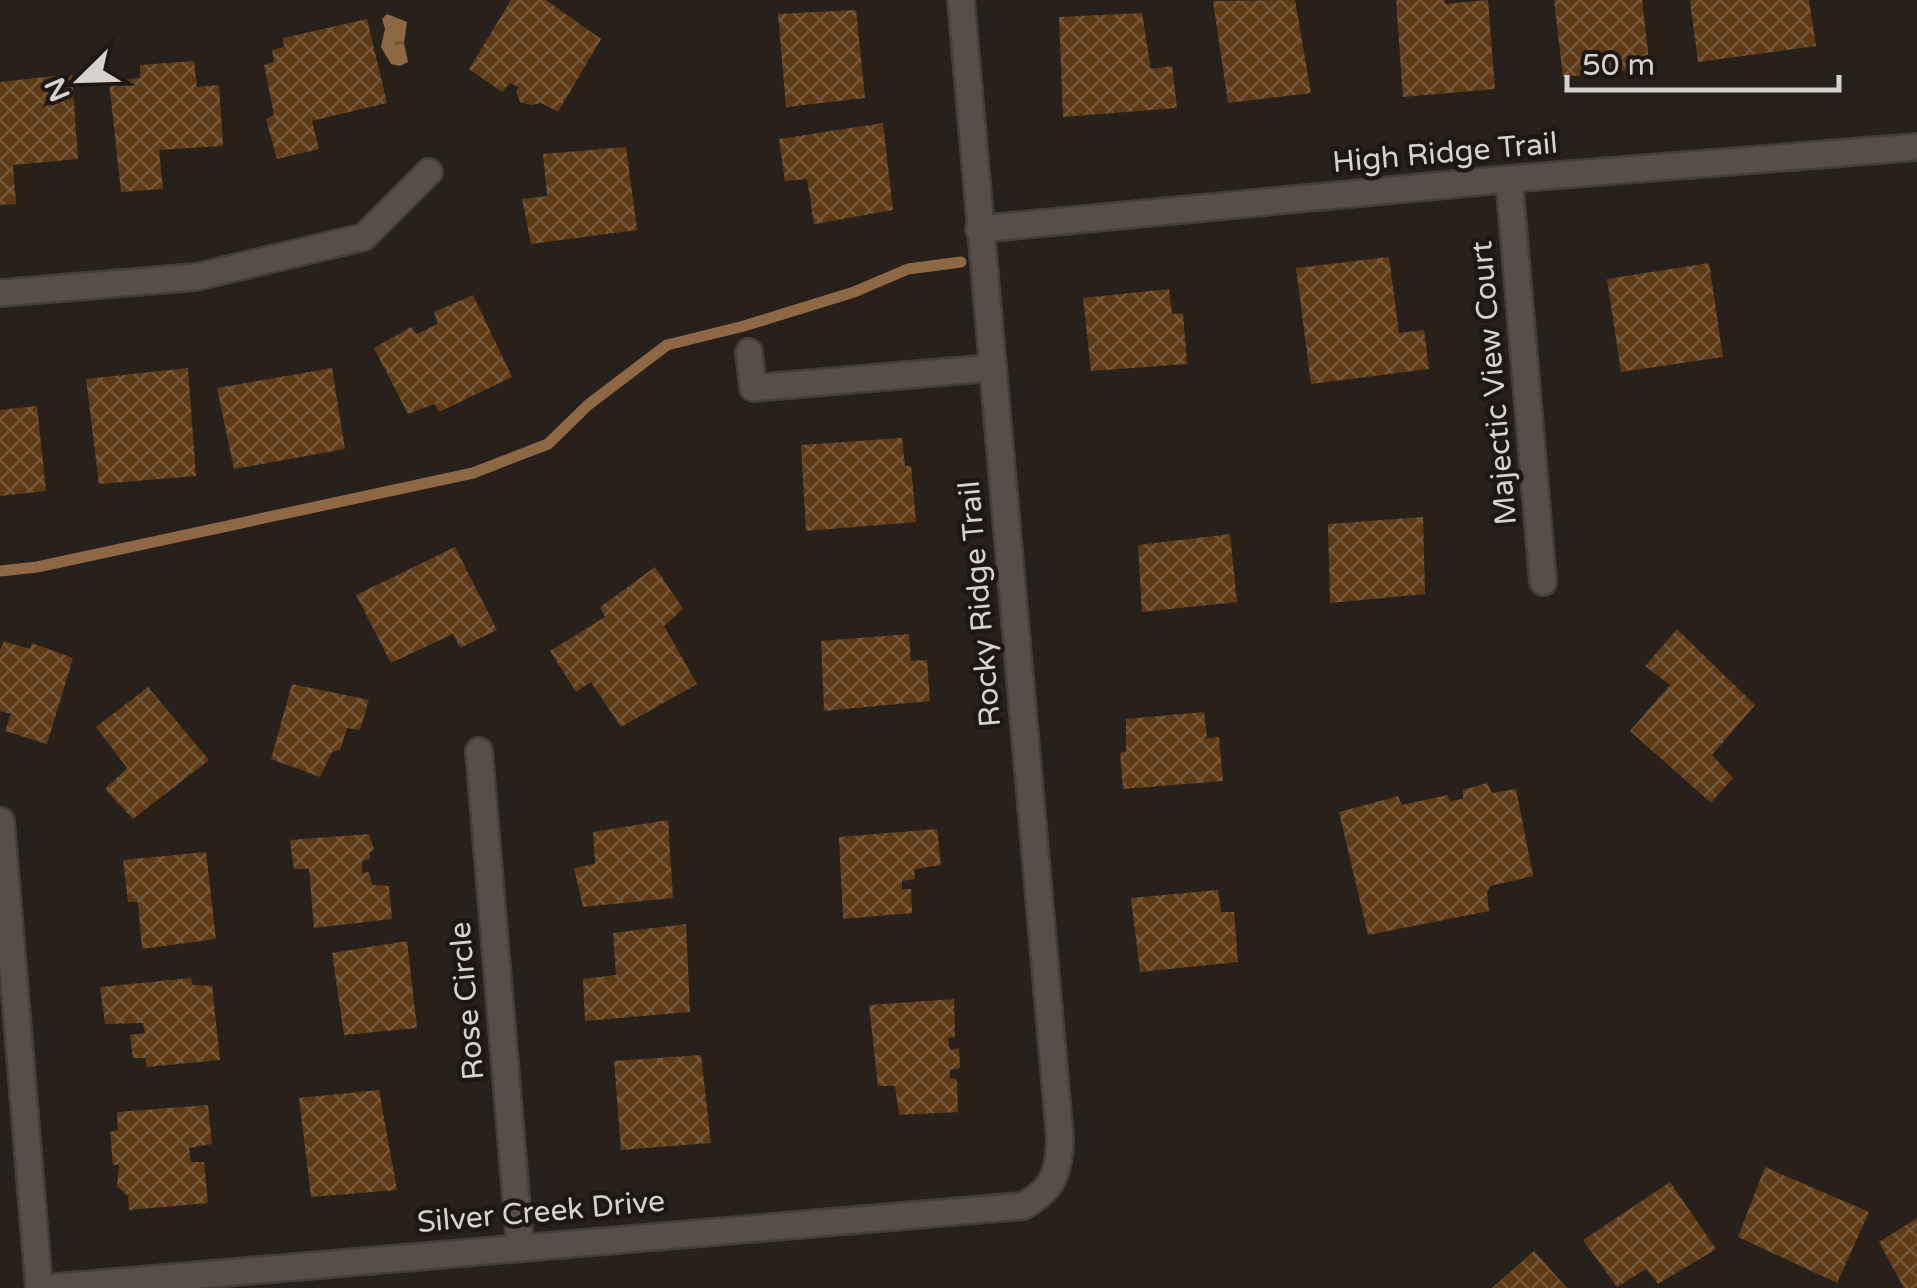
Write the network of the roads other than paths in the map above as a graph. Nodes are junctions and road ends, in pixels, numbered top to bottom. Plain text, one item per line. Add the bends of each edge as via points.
1 (961, 0) edge
2 (1917, 147) edge
3 (429, 172) dead end
4 (1509, 179) junction
5 (979, 229) junction
6 (0, 293) edge
7 (749, 352) dead end
8 (991, 368) junction
9 (1544, 582) dead end
10 (479, 751) dead end
11 (1, 821) edge
12 (1040, 1196) joint
13 (520, 1246) junction
14 (42, 1288) edge

1 - 5 street, Rocky Ridge Trail
2 - 4 street, High Ridge Trail
3 - 6 street via 364,238 196,277
4 - 5 street, High Ridge Trail
4 - 9 street, Majectic View Court
5 - 8 street, Rocky Ridge Trail
7 - 8 street via 753,388
8 - 12 street, Rocky Ridge Trail via 1060,1138 1059,1169
10 - 13 street, Rose Circle
11 - 14 street
12 - 13 street, Silver Creek Drive via 1023,1206 992,1209
13 - 14 street, Silver Creek Drive

